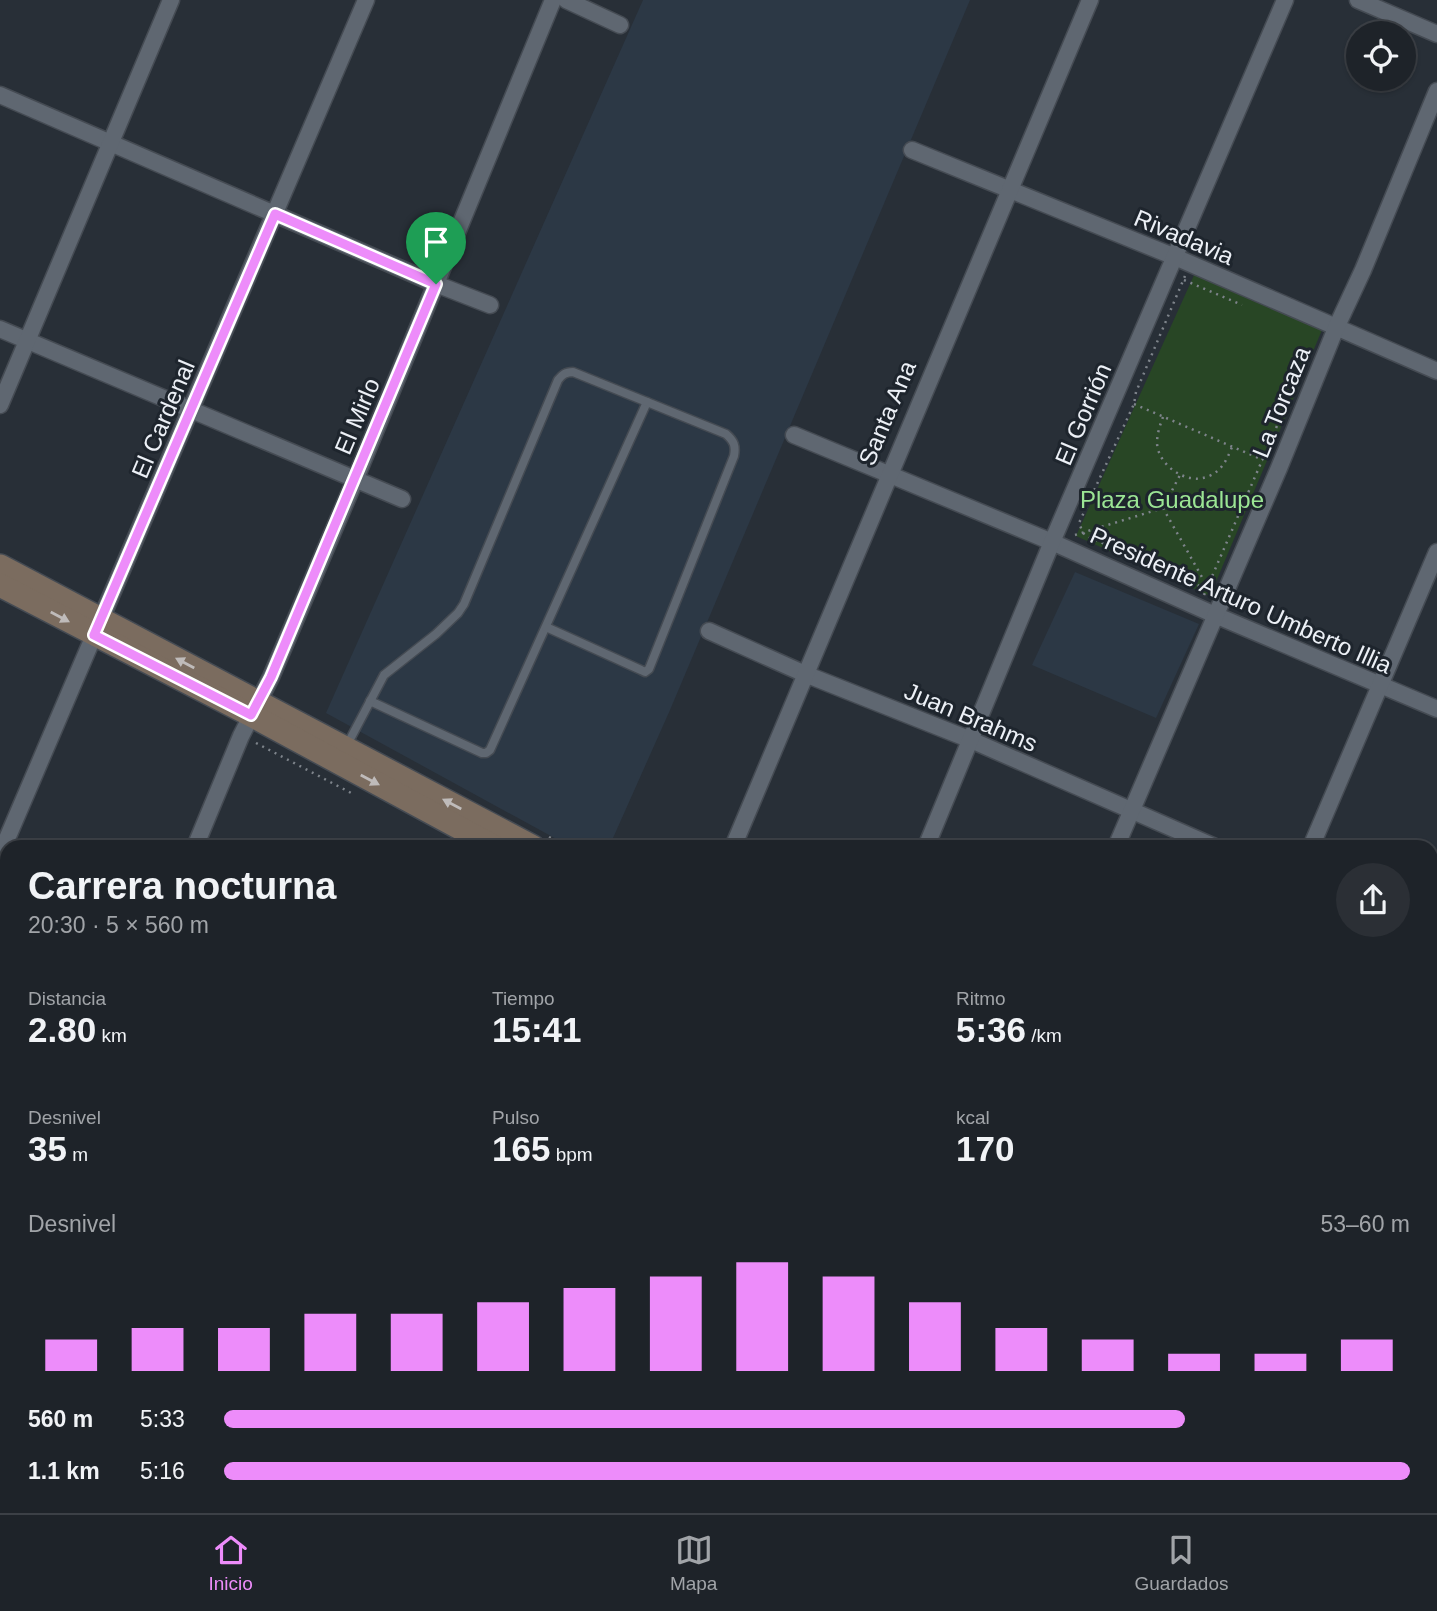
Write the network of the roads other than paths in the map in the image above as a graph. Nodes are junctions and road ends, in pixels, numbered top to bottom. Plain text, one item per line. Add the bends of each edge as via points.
1 (171, 0) edge
2 (366, 0) edge
3 (553, 0) edge
4 (566, 0) edge
5 (1090, 0) edge
6 (1286, 0) edge
7 (1358, 0) edge
8 (620, 25) dead end
9 (1437, 34) edge
10 (1437, 91) edge
11 (0, 96) edge
12 (110, 144) junction
13 (912, 150) dead end
14 (1010, 191) junction
15 (275, 214) junction
16 (1175, 257) junction
17 (436, 284) junction
18 (491, 305) dead end
19 (1336, 328) junction
20 (0, 329) edge
21 (28, 341) junction
22 (1437, 371) edge
23 (647, 402) junction
24 (0, 405) edge
25 (191, 410) junction
26 (794, 435) dead end
27 (890, 475) junction
28 (355, 480) junction
29 (402, 499) dead end
30 (1052, 542) junction
31 (1437, 552) edge
32 (0, 566) edge
33 (0, 585) edge
34 (1215, 615) junction
35 (98, 626) junction
36 (546, 627) junction
37 (709, 631) dead end
38 (805, 674) junction
39 (1379, 685) junction
40 (370, 701) junction
41 (255, 709) junction
42 (1437, 709) edge
43 (971, 740) junction
44 (342, 755) junction
45 (1132, 811) junction
46 (480, 837) edge
47 (6, 840) edge
48 (198, 840) edge
49 (736, 840) edge
50 (929, 840) edge
51 (1119, 840) edge
52 (1200, 840) edge
53 (1314, 840) edge

1 - 12 street
2 - 15 street, El Cardenal
3 - 17 street, El Mirlo
4 - 8 street
5 - 14 street, Santa Ana
6 - 16 street, El Gorrión
7 - 9 street
10 - 19 street, La Torcaza
11 - 12 street
12 - 15 street
12 - 21 street
13 - 14 street, Rivadavia
14 - 16 street, Rivadavia
14 - 27 street, Santa Ana
15 - 17 street
15 - 25 street, El Cardenal
16 - 19 street, Rivadavia
16 - 30 street, El Gorrión
17 - 18 street
17 - 28 street, El Mirlo
19 - 22 street, Rivadavia
19 - 34 street, La Torcaza
20 - 21 street
21 - 24 street
21 - 25 street
23 - 36 lane
23 - 36 lane via 726,434 735,448 649,669 641,670
23 - 40 lane via 573,372 561,376 464,604 436,634 384,676
25 - 28 street
25 - 35 street, El Cardenal
26 - 27 street, Presidente Arturo Umberto Illia
27 - 30 street, Presidente Arturo Umberto Illia
27 - 38 street, Santa Ana
28 - 29 street
28 - 41 street, El Mirlo
30 - 34 street, Presidente Arturo Umberto Illia
30 - 43 street, El Gorrión
31 - 39 street
32 - 35 main road
33 -> 35 main road
34 - 39 street, Presidente Arturo Umberto Illia
34 - 45 street, La Torcaza
35 - 41 main road
35 - 47 street, El Cardenal
36 - 40 lane via 486,753
37 - 38 street, Juan Brahms
38 - 43 street, Juan Brahms
38 - 49 street, Santa Ana
39 - 42 street, Presidente Arturo Umberto Illia
39 - 53 street
40 - 44 lane
41 - 44 main road
41 - 48 street, El Mirlo
43 - 45 street, Juan Brahms
43 - 50 street, El Gorrión
44 - 46 main road
45 - 51 street, La Torcaza
45 - 52 street, Juan Brahms

